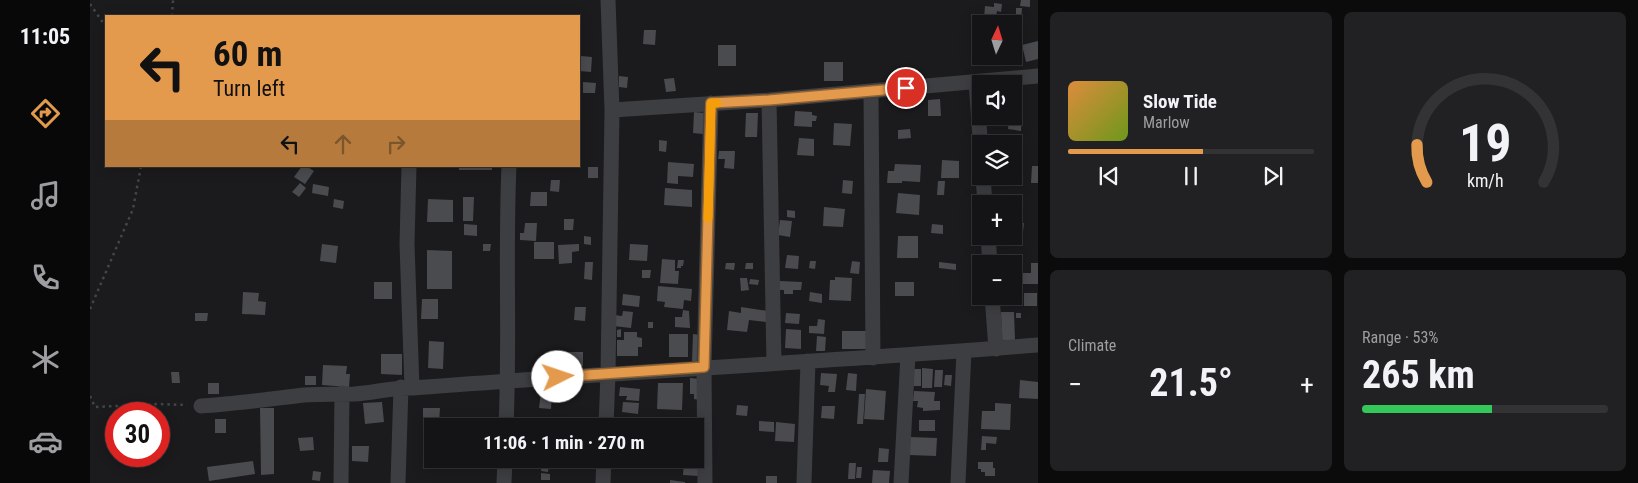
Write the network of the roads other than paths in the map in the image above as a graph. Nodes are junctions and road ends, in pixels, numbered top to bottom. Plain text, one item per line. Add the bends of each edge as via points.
1 (608, 0) edge
2 (1038, 76) edge
3 (1022, 78) edge
4 (972, 82) edge
5 (871, 91) junction
6 (769, 100) junction
7 (711, 103) junction
8 (612, 110) junction
9 (409, 167) edge
10 (509, 167) edge
11 (993, 305) edge
12 (1038, 345) edge
13 (996, 349) junction
14 (964, 351) junction
15 (908, 355) junction
16 (874, 358) junction
17 (808, 361) junction
18 (774, 363) junction
19 (704, 367) junction
20 (608, 374) junction
21 (508, 380) junction
22 (406, 388) junction
23 (342, 393) junction
24 (200, 406) road end
25 (506, 418) edge
26 (606, 418) edge
27 (505, 468) edge
28 (604, 468) edge
29 (341, 483) edge
30 (398, 483) edge
31 (504, 483) edge
32 (603, 483) edge
33 (705, 483) edge
34 (804, 483) edge
35 (901, 483) edge
36 (958, 483) edge

1 - 8 street
2 - 3 street
4 - 5 street
5 - 6 street
5 - 16 street
6 - 7 street
6 - 18 street
7 - 8 street
7 - 19 street
8 - 20 street
9 - 22 street
10 - 21 street
11 - 13 street
12 - 13 street
13 - 14 street
14 - 15 street
14 - 36 street
15 - 16 street
15 - 35 street
16 - 17 street
17 - 18 street
17 - 34 street
18 - 19 street
19 - 20 street
19 - 33 street
20 - 21 street
20 - 26 street
21 - 22 street
21 - 25 street
22 - 23 street
22 - 30 street
23 - 24 street
23 - 29 street
27 - 31 street
28 - 32 street

